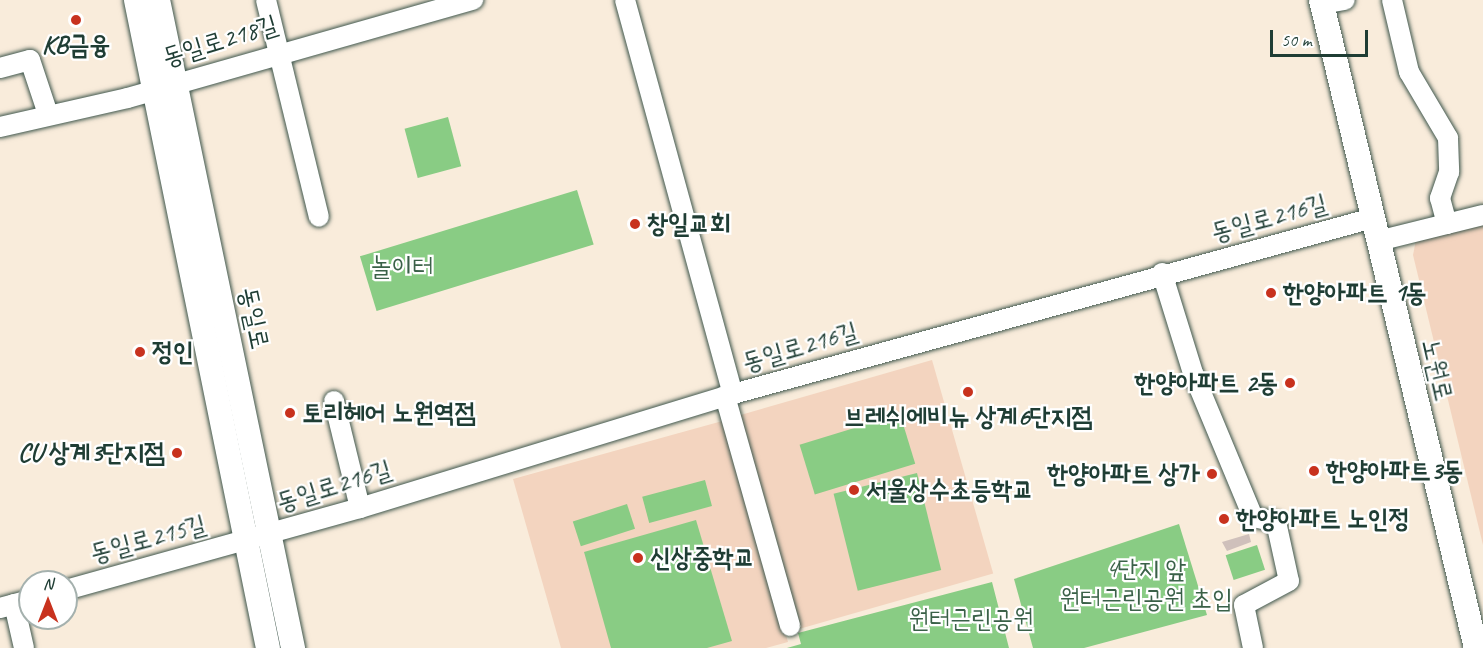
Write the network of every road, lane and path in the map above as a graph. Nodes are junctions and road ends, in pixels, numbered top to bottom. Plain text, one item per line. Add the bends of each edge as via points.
1 (136, 0) edge
2 (158, 0) edge
3 (266, 0) edge
4 (473, 0) edge
5 (625, 0) edge
6 (1392, 0) edge
7 (1330, 1) edge
8 (279, 51) junction
9 (0, 68) edge
10 (166, 85) junction
11 (48, 114) junction
12 (0, 127) edge
13 (1483, 215) edge
14 (319, 217) dead end
15 (1447, 224) junction
16 (1376, 230) junction
17 (1162, 273) junction
18 (729, 395) junction
19 (334, 401) dead end
20 (360, 508) junction
21 (269, 534) junction
22 (245, 541) junction
23 (78, 587) edge
24 (15, 604) edge
25 (790, 626) dead end
26 (24, 648) edge
27 (268, 648) edge
28 (294, 648) edge
29 (1253, 648) edge
30 (1476, 648) edge

1 - 10 main road, 동일로
2 - 10 main road, 동일로
3 - 8 street
4 - 8 street, 동일로218길
5 - 18 street
6 - 15 street via 1409,72 1448,138 1449,172 1440,198
7 - 16 main road, 노원로
8 - 10 street, 동일로218길
8 - 14 street
9 - 11 street via 30,60
10 - 11 street, 동일로218길
10 - 21 main road, 동일로
10 - 22 main road, 동일로
11 - 12 street, 동일로218길
13 - 15 street, 동일로216길
15 - 16 street, 동일로216길
16 - 17 street, 동일로216길
16 - 30 main road, 노원로
17 - 18 street, 동일로216길
17 - 29 street via 1193,373 1252,517 1276,522 1289,581 1244,605
18 - 20 street, 동일로216길
18 - 25 street
19 - 20 street
20 - 21 street, 동일로216길
21 - 22 street, 동일로216길
21 - 28 main road, 동일로
22 - 23 street, 동일로215길
22 - 27 main road, 동일로
24 - 26 street

